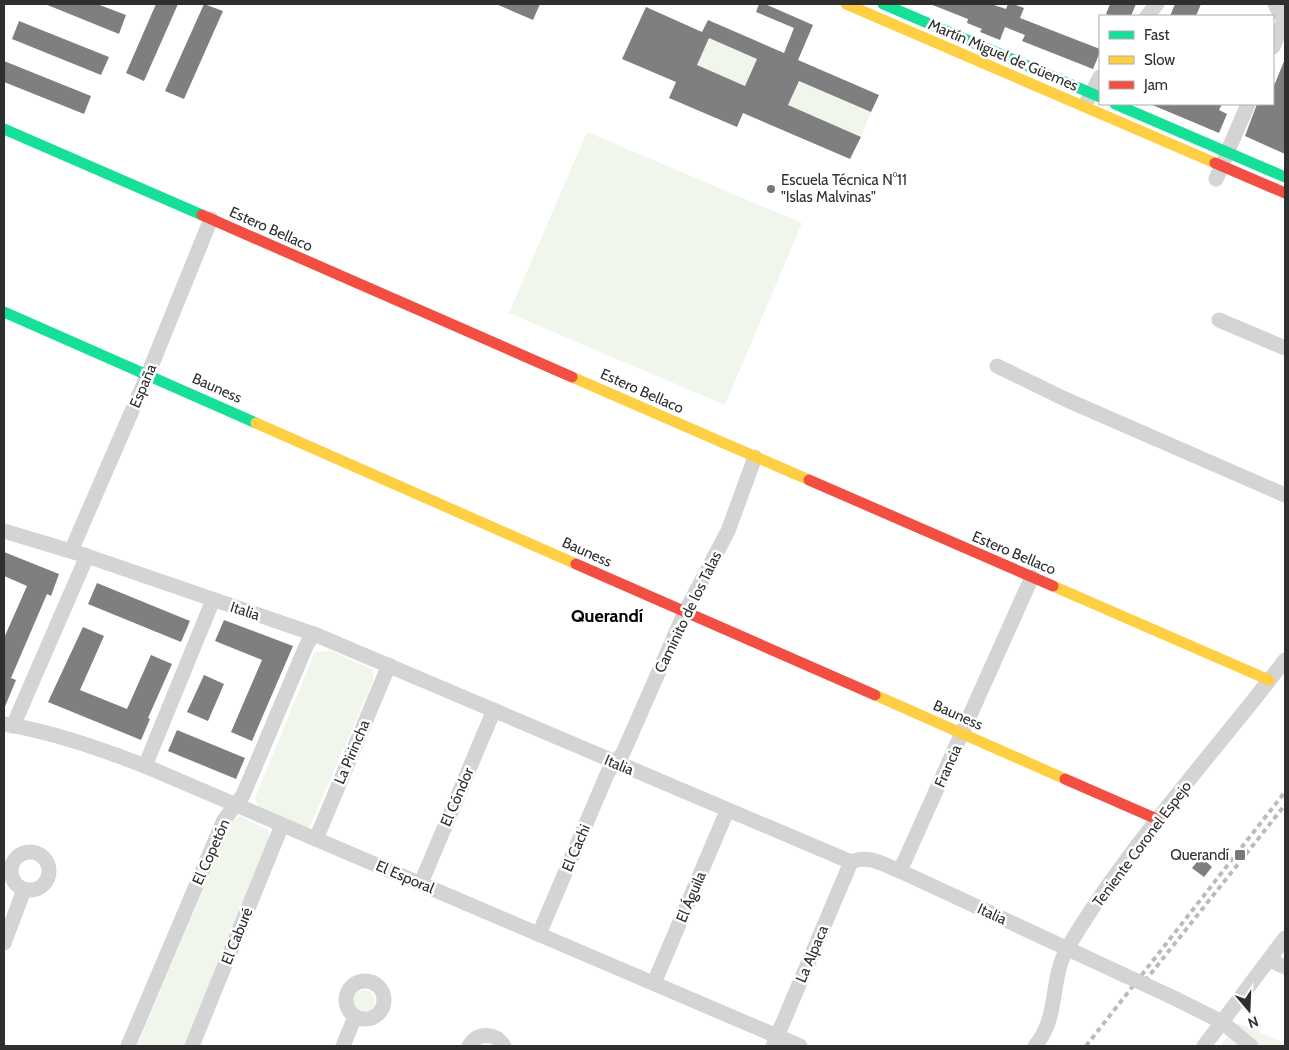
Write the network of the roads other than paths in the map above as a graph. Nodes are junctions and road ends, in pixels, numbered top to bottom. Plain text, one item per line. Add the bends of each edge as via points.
1 (846, 4) edge
2 (883, 4) edge
3 (1157, 4) edge
4 (1275, 4) edge
5 (902, 14) edge
6 (1148, 15) edge
7 (1285, 17) edge
8 (1274, 44) edge
9 (1099, 80) edge
10 (1092, 99) edge
11 (1104, 105) edge
12 (1117, 105) edge
13 (1248, 105) edge
14 (4, 129) edge
15 (1222, 166) junction
16 (1285, 177) edge
17 (1285, 193) edge
18 (211, 219) junction
19 (4, 312) edge
20 (1219, 320) dead end
21 (1285, 348) edge
22 (997, 366) dead end
23 (148, 374) junction
24 (755, 457) junction
25 (1285, 495) edge
26 (4, 531) edge
27 (71, 551) junction
28 (87, 556) junction
29 (1032, 577) junction
30 (213, 600) junction
31 (685, 612) junction
32 (314, 634) junction
33 (1285, 660) edge
34 (389, 665) junction
35 (1269, 680) junction
36 (494, 710) junction
37 (9, 725) edge
38 (963, 734) junction
39 (615, 764) junction
40 (145, 766) junction
41 (234, 804) junction
42 (727, 811) junction
43 (1159, 820) junction
44 (282, 825) junction
45 (316, 839) junction
46 (851, 862) junction
47 (900, 871) junction
48 (421, 883) junction
49 (24, 890) dead end
50 (540, 934) junction
51 (1285, 938) edge
52 (4, 943) edge
53 (1067, 948) junction
54 (1268, 960) junction
55 (1285, 967) edge
56 (654, 983) junction
57 (355, 1017) dead end
58 (1222, 1022) junction
59 (775, 1041) edge
60 (128, 1046) edge
61 (192, 1046) edge
62 (343, 1046) edge
63 (469, 1046) edge
64 (504, 1046) edge
65 (800, 1046) edge
66 (1035, 1046) edge
67 (1204, 1046) edge
68 (1250, 1046) edge

1 - 5 street, Martín Miguel de Güemes
2 - 5 street, Martín Miguel de Güemes
3 - 6 street
4 - 7 street
5 - 10 street, Martín Miguel de Güemes
7 - 8 street
9 - 10 street
11 - 15 street, Martín Miguel de Güemes
12 - 15 street, Martín Miguel de Güemes
13 - 15 street
14 - 18 street, Estero Bellaco
15 - 16 street, Martín Miguel de Güemes
15 - 17 street, Martín Miguel de Güemes
18 - 23 street, España
18 - 24 street, Estero Bellaco
19 - 23 street, Bauness
20 - 21 street
22 - 25 street
23 - 27 street, España
23 - 31 street, Bauness
24 - 29 street, Estero Bellaco
24 - 31 street, Caminito de los Talas via 728,530
26 - 27 street, Italia
27 - 28 street, Italia
28 - 30 street, Italia
28 - 37 street
29 - 35 street, Estero Bellaco
29 - 38 street, Francia
30 - 32 street, Italia
30 - 40 street
31 - 38 street, Bauness
31 - 39 street, Caminito de los Talas via 624,753
32 - 34 street, Italia
32 - 41 street, El Copetón via 306,644 243,795
33 - 35 street, Teniente Coronel Espejo
34 - 36 street, Italia
34 - 45 street, La Pirincha
35 - 43 street, Teniente Coronel Espejo
36 - 39 street, Italia
36 - 48 street, El Cóndor
37 - 40 street, El Esporal via 78,741
38 - 43 street, Bauness
38 - 47 street, Francia
39 - 42 street, Italia
39 - 50 street, El Cachi via 608,772
40 - 41 street, El Esporal
41 - 44 street, El Esporal
41 - 60 street, El Copetón via 224,820
42 - 46 street, Italia
42 - 56 street, El Águila
43 - 53 street, Teniente Coronel Espejo
44 - 45 street, El Esporal
44 - 61 street, El Caburé
45 - 48 street, El Esporal
46 - 47 street, Italia via 868,858
46 - 59 street, La Alpaca
47 - 53 street, Italia
48 - 50 street, El Esporal
49 - 52 street
50 - 56 street, El Esporal
51 - 54 street
53 - 58 street, Italia, bridge
53 - 66 street, Teniente Coronel Espejo via 1056,975 1052,1014
54 - 55 street
54 - 58 street
56 - 59 street, El Esporal
57 - 62 street
58 - 67 street
58 - 68 street, Italia
59 - 65 street, El Esporal
63 - 64 street via 476,1038 488,1035 500,1040

